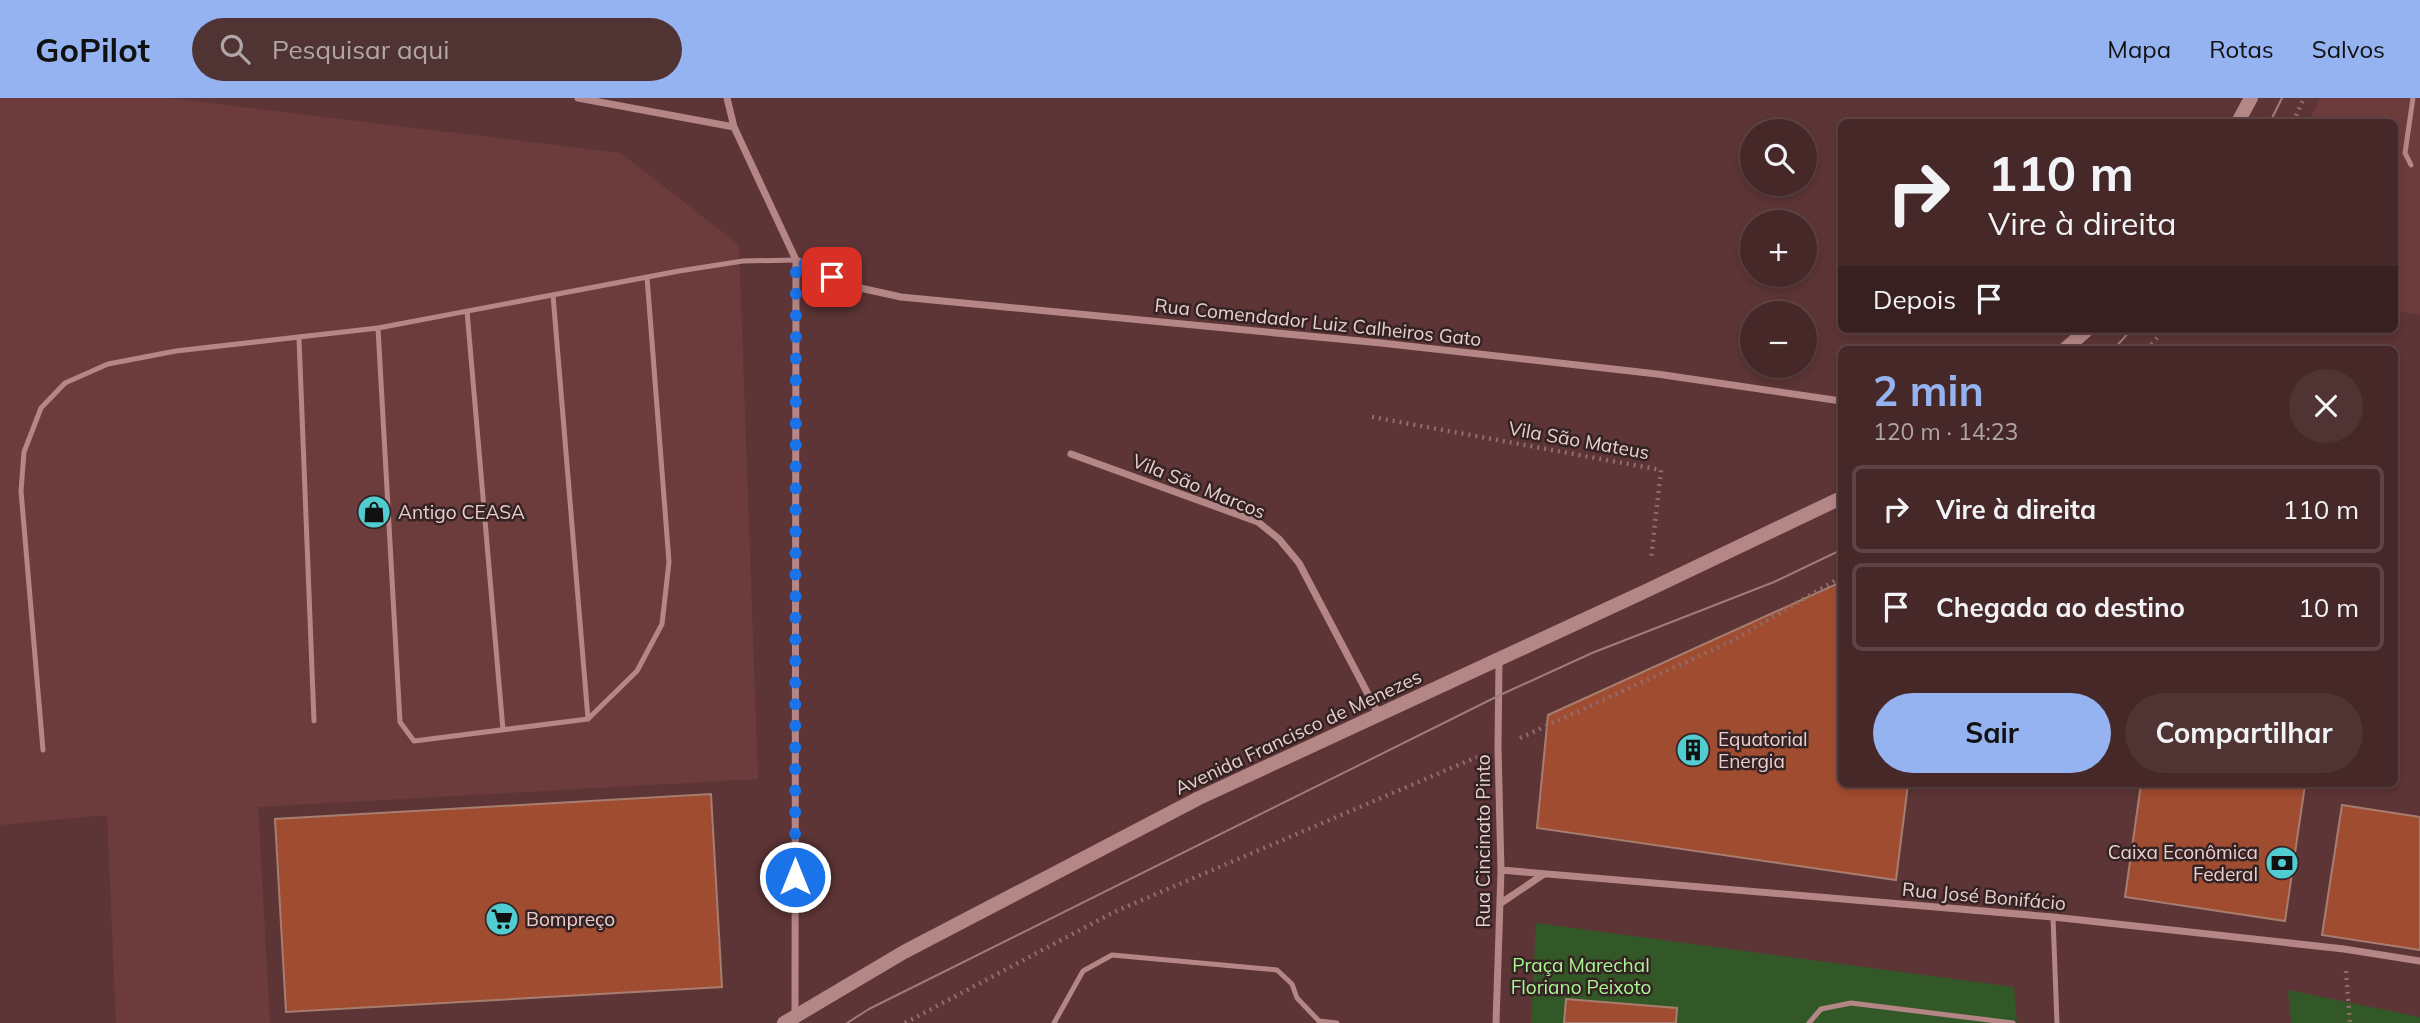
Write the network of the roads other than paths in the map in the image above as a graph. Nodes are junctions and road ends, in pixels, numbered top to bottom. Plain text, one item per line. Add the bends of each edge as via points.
1 (578, 98) edge
2 (727, 98) edge
3 (2251, 98) edge
4 (2413, 98) edge
5 (2240, 119) edge
6 (734, 127) junction
7 (2411, 165) dead end
8 (796, 260) junction
9 (647, 277) junction
10 (553, 295) junction
11 (467, 311) junction
12 (378, 328) junction
13 (2083, 333) edge
14 (299, 338) junction
15 (2069, 346) edge
16 (1838, 401) edge
17 (1071, 454) dead end
18 (1838, 499) edge
19 (1499, 660) junction
20 (1379, 715) junction
21 (588, 719) junction
22 (314, 721) dead end
23 (503, 730) junction
24 (43, 750) dead end
25 (1501, 870) junction
26 (1544, 874) junction
27 (1501, 904) junction
28 (2053, 917) junction
29 (2420, 961) edge
30 (791, 1021) edge
31 (1054, 1023) edge
32 (1337, 1023) edge
33 (1496, 1023) edge
34 (1809, 1023) edge
35 (2013, 1023) edge
36 (2057, 1023) edge

1 - 6 street
2 - 6 street
3 - 5 street
4 - 7 lane via 2405,153
6 - 8 street
8 - 9 lane via 743,261
8 - 16 street, Rua Comendador Luiz Calheiros Gato via 850,286 901,297 1395,344
8 - 30 street
9 - 10 lane
9 - 21 lane via 669,562 662,624 637,671
10 - 11 lane
10 - 21 lane
11 - 12 lane
11 - 23 lane
12 - 14 lane
12 - 23 lane via 400,722 414,741
13 - 15 street
14 - 22 lane
14 - 24 lane via 176,351 108,364 65,383 41,408 24,452 21,491
17 - 20 street, Vila São Marcos via 1258,522 1279,539 1299,563
18 - 19 street, Avenida Francisco de Menezes
19 - 20 street, Avenida Francisco de Menezes
19 - 25 street, Rua Cincinato Pinto
20 - 30 street, Avenida Francisco de Menezes via 1199,798 904,952
21 - 23 lane
25 - 26 street, Rua José Bonifácio
25 - 27 street, Rua Cincinato Pinto
26 - 27 street
26 - 28 street, Rua José Bonifácio
27 - 33 street, Rua Cincinato Pinto
28 - 29 street, Rua José Bonifácio
28 - 36 lane
31 - 32 lane via 1083,971 1112,956 1277,970 1320,1021
34 - 35 lane via 1821,1009 1851,1003

